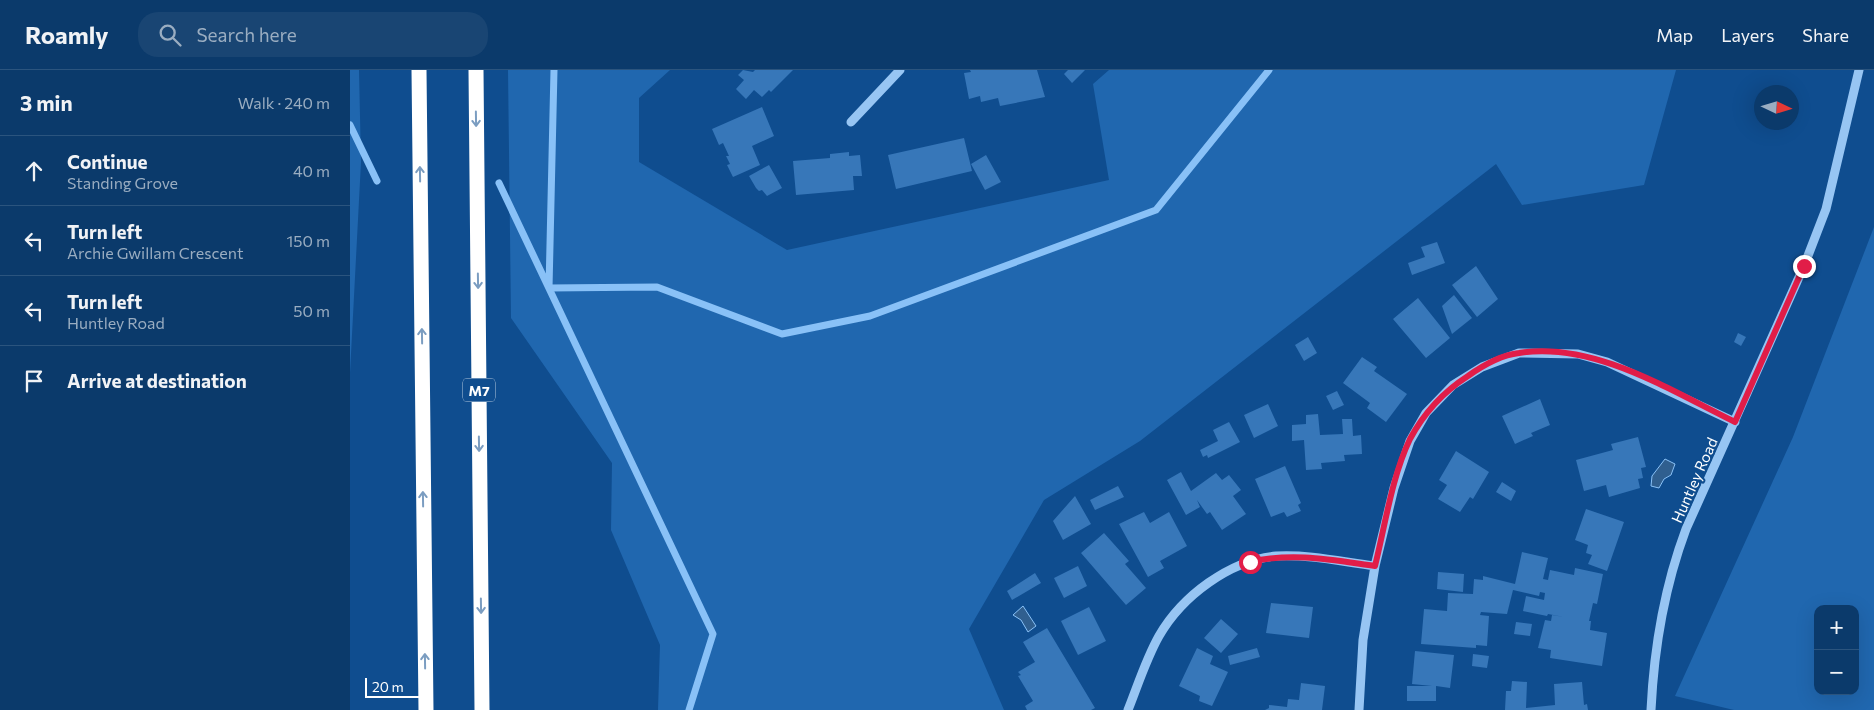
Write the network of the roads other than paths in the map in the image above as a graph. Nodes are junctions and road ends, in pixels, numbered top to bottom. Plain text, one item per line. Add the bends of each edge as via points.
1 (419, 70) edge
2 (476, 70) edge
3 (900, 70) edge
4 (1859, 70) edge
5 (851, 122) dead end
6 (1735, 422) junction
7 (1375, 566) junction
8 (426, 710) edge
9 (482, 710) edge
10 (1128, 710) edge
11 (1359, 710) edge
12 (1651, 710) edge

8 -> 1 highway
2 -> 9 highway, M7
3 - 5 street
4 - 6 street, Huntley Road via 1826,209
6 - 7 street via 1607,362 1578,354 1519,353 1482,366 1453,385 1426,413 1410,440 1394,488
6 - 12 street, Huntley Road via 1672,566 1656,640
7 - 10 street via 1304,556 1275,556 1250,562 1221,575 1178,610 1159,636
7 - 11 street via 1363,640

